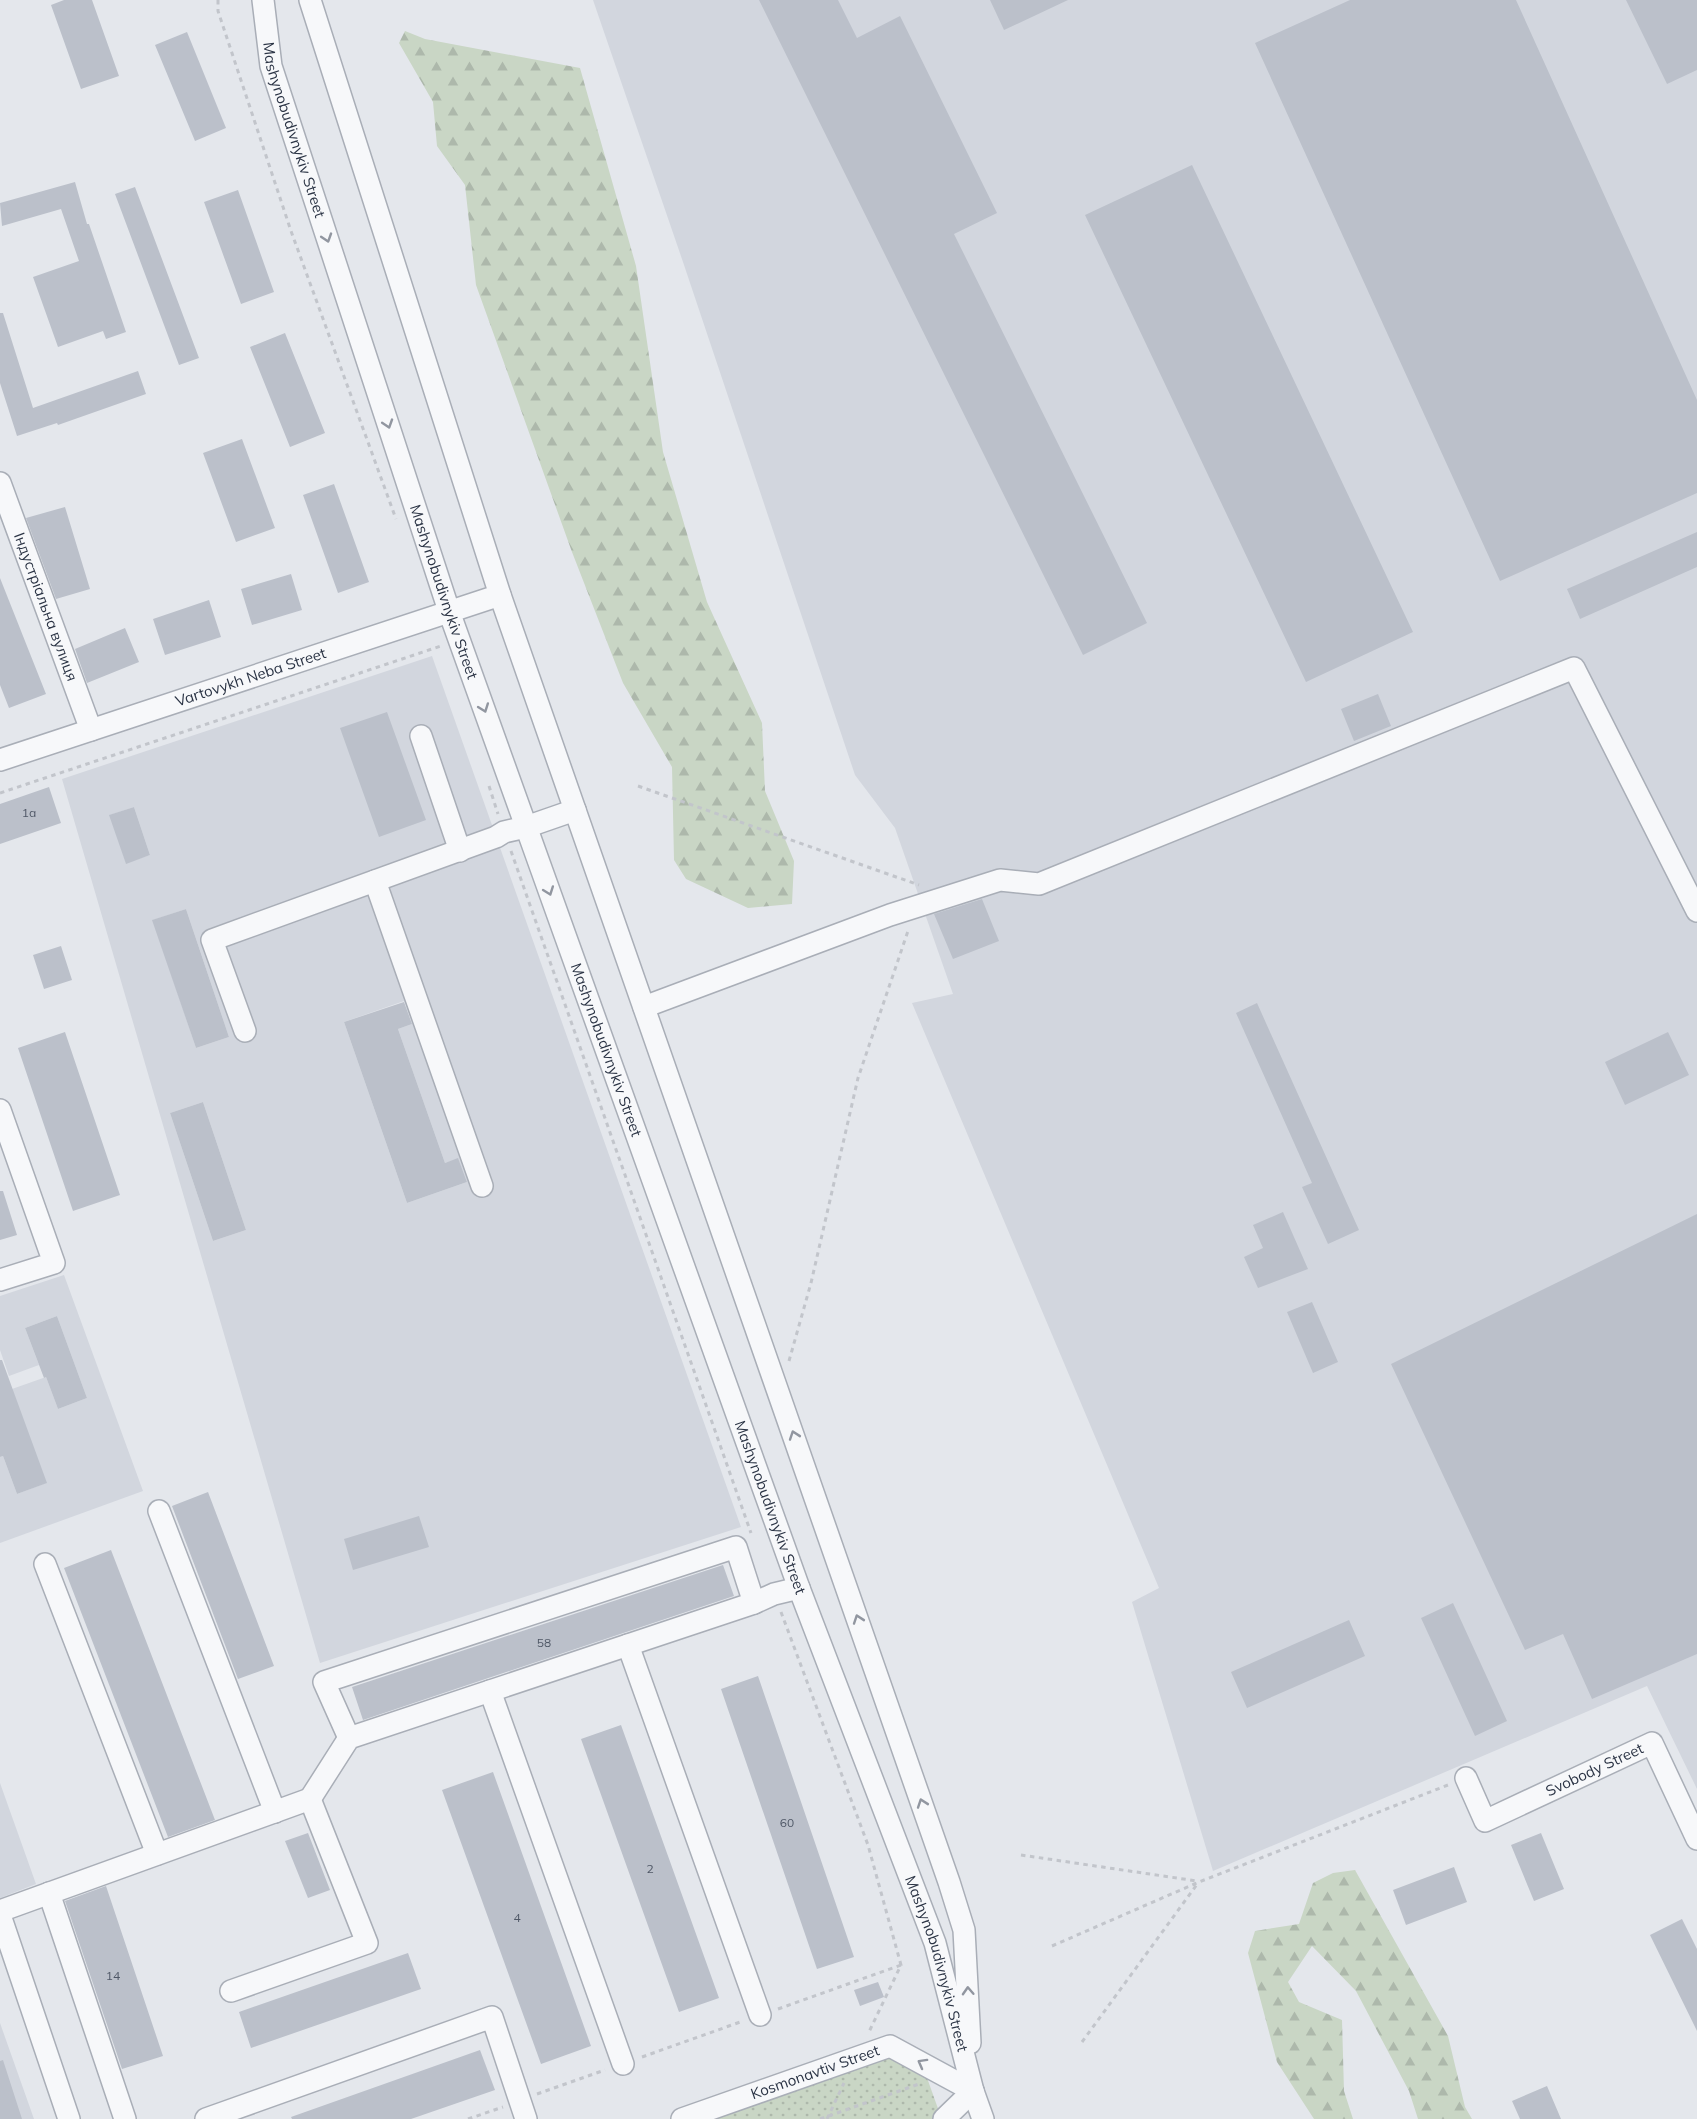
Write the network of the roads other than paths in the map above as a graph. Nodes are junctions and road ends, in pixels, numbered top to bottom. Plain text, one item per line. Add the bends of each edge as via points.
1 (264, 0) edge
2 (310, 0) edge
3 (0, 483) edge
4 (500, 595) junction
5 (441, 615) junction
6 (91, 730) junction
7 (421, 736) dead end
8 (0, 760) edge
9 (575, 810) junction
10 (526, 827) junction
11 (460, 851) junction
12 (375, 881) junction
13 (1697, 911) edge
14 (644, 1007) junction
15 (245, 1031) dead end
16 (0, 1110) edge
17 (482, 1186) dead end
18 (0, 1280) edge
19 (159, 1511) dead end
20 (45, 1564) dead end
21 (799, 1588) junction
22 (754, 1603) junction
23 (628, 1645) junction
24 (490, 1692) junction
25 (349, 1738) junction
26 (1466, 1778) road end
27 (310, 1799) junction
28 (275, 1812) junction
29 (1697, 1839) edge
30 (157, 1854) junction
31 (49, 1893) junction
32 (0, 1913) edge
33 (231, 1991) dead end
34 (760, 2015) road end
35 (623, 2064) road end
36 (973, 2091) junction
37 (523, 2110) edge
38 (69, 2119) edge
39 (125, 2119) edge
40 (206, 2119) edge
41 (682, 2119) edge
42 (944, 2119) edge
43 (983, 2119) edge

1 -> 5 street, Mashynobudivnykiv Street via 271,66
2 - 4 street, Mashynobudivnykiv Street
3 - 6 street, Індустріальна вулиця
4 - 5 street, Vartovykh Neba Street
4 - 9 street, Mashynobudivnykiv Street
5 - 6 street, Vartovykh Neba Street
5 -> 10 street, Mashynobudivnykiv Street
6 - 8 street, Vartovykh Neba Street
7 - 11 street
9 - 10 street
9 - 14 street, Mashynobudivnykiv Street
10 - 11 street
10 -> 21 street, Mashynobudivnykiv Street
11 - 12 street
12 - 15 street via 212,940
12 - 17 street
13 - 14 street via 1574,668 1040,884 1000,880
36 -> 14 street, Mashynobudivnykiv Street via 964,1930
16 - 18 street via 54,1263
19 - 28 street
20 - 30 street
21 - 22 street
21 - 36 street, Mashynobudivnykiv Street via 935,1943
22 - 23 street
22 - 25 street via 736,1547 324,1682
23 - 24 street
23 - 34 street
24 - 25 street
24 - 35 street
25 - 27 street
26 - 29 street, Svobody Street via 1485,1821 1652,1743
27 - 28 street
27 - 33 street via 367,1944
28 - 30 street
30 - 31 street
31 - 32 street
31 - 39 street
32 - 38 street
36 -> 41 street, Kosmonavtiv Street via 890,2046
36 - 42 street
36 - 43 street, Mashynobudivnykiv Street
37 - 40 street via 492,2017

